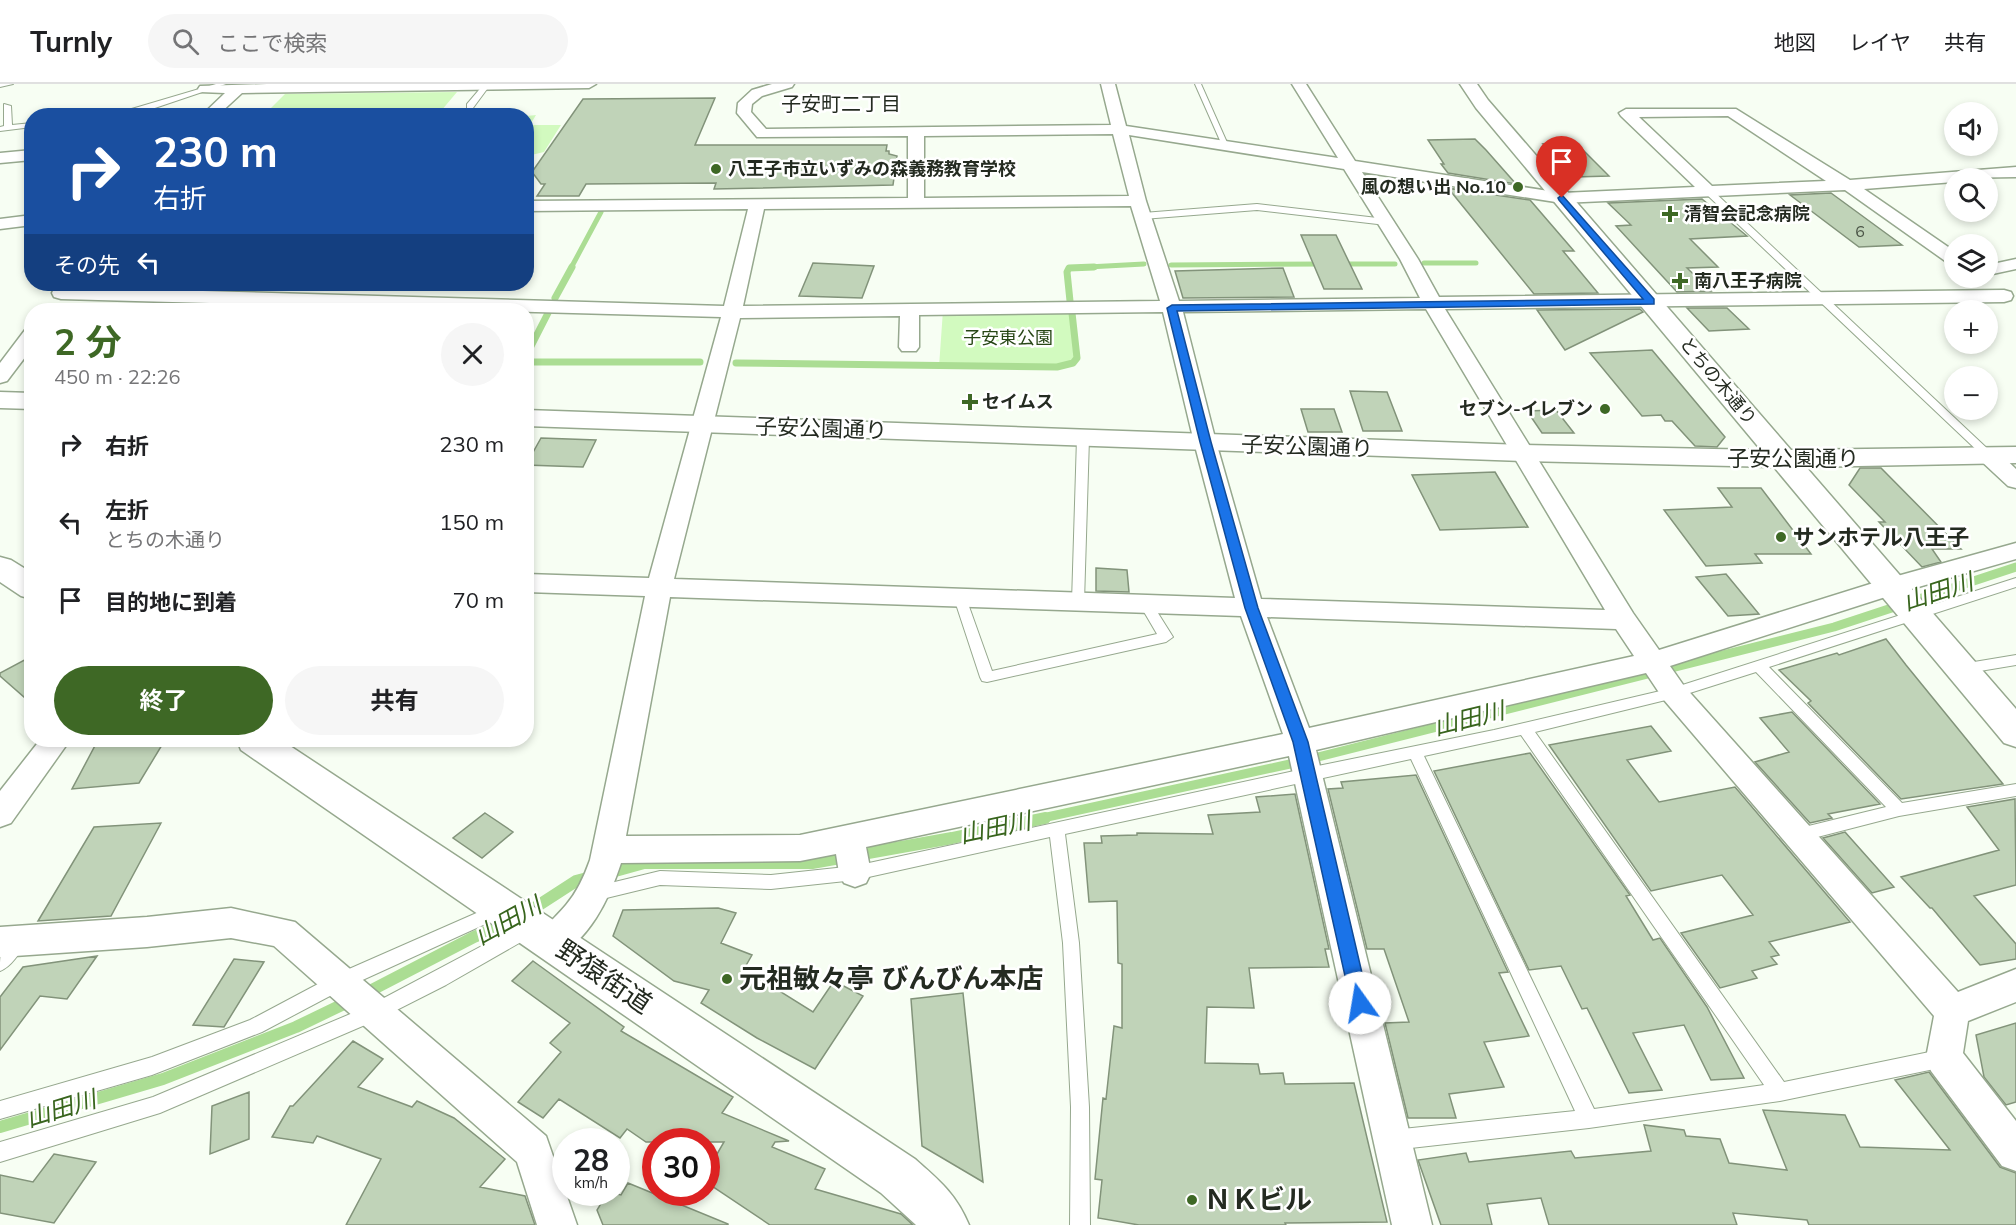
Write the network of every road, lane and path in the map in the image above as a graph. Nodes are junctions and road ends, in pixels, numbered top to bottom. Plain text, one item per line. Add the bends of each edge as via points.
1 (10, 84) edge
2 (223, 84) edge
3 (589, 84) edge
4 (787, 84) edge
5 (1108, 84) edge
6 (1198, 84) edge
7 (1299, 84) edge
8 (1468, 84) edge
9 (0, 85) edge
10 (377, 85) edge
11 (487, 85) edge
12 (205, 89) junction
13 (238, 89) junction
14 (7, 106) dead end
15 (470, 106) dead end
16 (146, 108) edge
17 (217, 108) edge
18 (24, 126) edge
19 (4, 128) edge
20 (1118, 129) junction
21 (916, 133) junction
22 (1226, 145) junction
23 (24, 156) edge
24 (0, 158) edge
25 (1348, 164) junction
26 (2013, 174) edge
27 (1848, 185) junction
28 (1707, 190) junction
29 (1562, 198) junction
30 (916, 204) junction
31 (757, 205) junction
32 (534, 206) edge
33 (1141, 209) junction
34 (24, 221) edge
35 (1386, 222) junction
36 (0, 224) edge
37 (1944, 252) edge
38 (2016, 264) edge
39 (1998, 268) edge
40 (1993, 288) edge
41 (63, 291) edge
42 (138, 291) edge
43 (377, 291) edge
44 (333, 299) junction
45 (1821, 299) junction
46 (2010, 301) edge
47 (1650, 302) junction
48 (53, 303) edge
49 (325, 303) edge
50 (355, 303) edge
51 (368, 303) edge
52 (1433, 304) junction
53 (534, 308) edge
54 (1172, 308) junction
55 (910, 310) junction
56 (732, 312) junction
57 (24, 344) edge
58 (909, 347) dead end
59 (0, 376) edge
60 (0, 400) edge
61 (24, 401) edge
62 (534, 418) edge
63 (704, 424) junction
64 (1083, 438) junction
65 (1205, 442) junction
66 (1523, 453) junction
67 (1988, 455) junction
68 (2016, 455) edge
69 (1784, 459) junction
70 (2016, 481) edge
71 (2016, 551) edge
72 (0, 567) edge
73 (2016, 582) edge
74 (24, 583) edge
75 (534, 584) edge
76 (659, 588) junction
77 (960, 598) junction
78 (1904, 600) junction
79 (1078, 602) junction
80 (1146, 605) junction
81 (1251, 608) junction
82 (1624, 620) junction
83 (2016, 660) edge
84 (1759, 666) junction
85 (1962, 669) junction
86 (1663, 677) junction
87 (1525, 729) junction
88 (2016, 733) edge
89 (51, 747) edge
90 (264, 747) edge
91 (1415, 752) junction
92 (1304, 758) junction
93 (2016, 790) edge
94 (1899, 810) junction
95 (0, 814) edge
96 (1057, 828) junction
97 (1798, 835) junction
98 (849, 838) junction
99 (601, 872) junction
100 (854, 872) junction
101 (524, 923) junction
102 (6, 948) edge
103 (2016, 986) edge
104 (356, 997) junction
105 (1952, 1011) junction
106 (1944, 1058) junction
107 (1779, 1092) junction
108 (0, 1110) edge
109 (1589, 1119) junction
110 (1391, 1140) junction
111 (0, 1152) edge
112 (2016, 1152) edge
113 (557, 1225) edge
114 (944, 1225) edge
115 (1080, 1225) edge
116 (1412, 1225) edge

1 - 9 lane
2 - 12 lane
3 - 11 street
4 - 21 street via 757,93 745,103 744,113 762,134
5 - 20 street
6 - 22 lane
7 - 25 street
8 - 29 street, とちの木通り
10 - 11 street
10 - 13 street
11 - 15 lane
12 - 13 street
12 - 16 lane
13 - 17 street
14 - 19 lane
18 - 19 lane
20 - 21 street
20 - 22 street
20 - 33 street
21 - 30 street
22 - 25 street
23 - 24 street
25 - 29 street
25 - 35 street
26 - 27 street
27 - 28 street
27 - 28 street via 1731,112 1626,113
27 - 37 street
28 - 29 street
28 - 45 lane
29 - 47 street, とちの木通り
30 - 31 street
30 - 33 street
31 - 32 street
31 - 56 street
33 - 35 lane via 1257,207
33 - 54 street
34 - 36 street
35 - 52 street
38 - 39 street
40 - 46 street
41 - 48 street
42 - 44 street
43 - 51 street
44 - 49 lane
44 - 50 street
45 - 46 street
45 - 47 street
45 - 67 lane
47 - 52 street
47 - 69 street, とちの木通り
52 - 54 street
52 - 66 street
53 - 56 street
54 - 55 street
54 - 65 street
55 - 56 street
55 - 58 street
56 - 63 street
57 - 59 street
60 - 61 street
62 - 63 street, 子安公園通り
63 - 64 street, 子安公園通り
63 - 76 street
64 - 65 street, 子安公園通り
64 - 79 lane
65 - 66 street, 子安公園通り
65 - 81 street
66 - 69 street, 子安公園通り
66 - 82 street
67 - 68 street, 子安公園通り
67 - 69 street, 子安公園通り
67 - 70 street
69 - 78 street, とちの木通り
71 - 78 street
72 - 74 street
73 - 78 lane
75 - 76 street
76 - 77 street
76 - 99 street
77 - 79 street
77 - 80 lane via 987,677 1166,637
78 - 84 lane
78 - 85 street, とちの木通り
78 - 86 street
79 - 80 street
80 - 81 street
81 - 82 street
81 - 92 street
82 - 86 street
83 - 85 lane
84 - 86 lane
84 - 94 lane
85 - 88 street, とちの木通り
86 - 87 lane
86 - 92 street
86 - 97 street
87 - 91 lane
87 - 107 lane
89 - 95 street
90 - 101 street, 野猿街道
91 - 92 lane
91 - 109 lane
92 - 96 lane
92 - 98 street
92 - 110 street
93 - 94 lane
94 - 97 lane
96 - 100 lane
96 - 115 lane via 1071,942 1080,1107
97 - 105 street
98 - 99 street via 800,848
98 - 100 street
99 - 100 lane via 771,882
99 - 101 street via 582,912
101 - 104 lane
101 - 104 lane via 440,979
101 - 114 street, 野猿街道 via 898,1176 931,1205
102 - 104 street via 241,924 283,933
103 - 105 street
104 - 108 lane via 256,1026 152,1066
104 - 111 lane via 153,1107
104 - 113 street via 532,1150
105 - 106 street
106 - 107 lane
106 - 112 street
107 - 109 lane
109 - 110 lane
110 - 116 street

